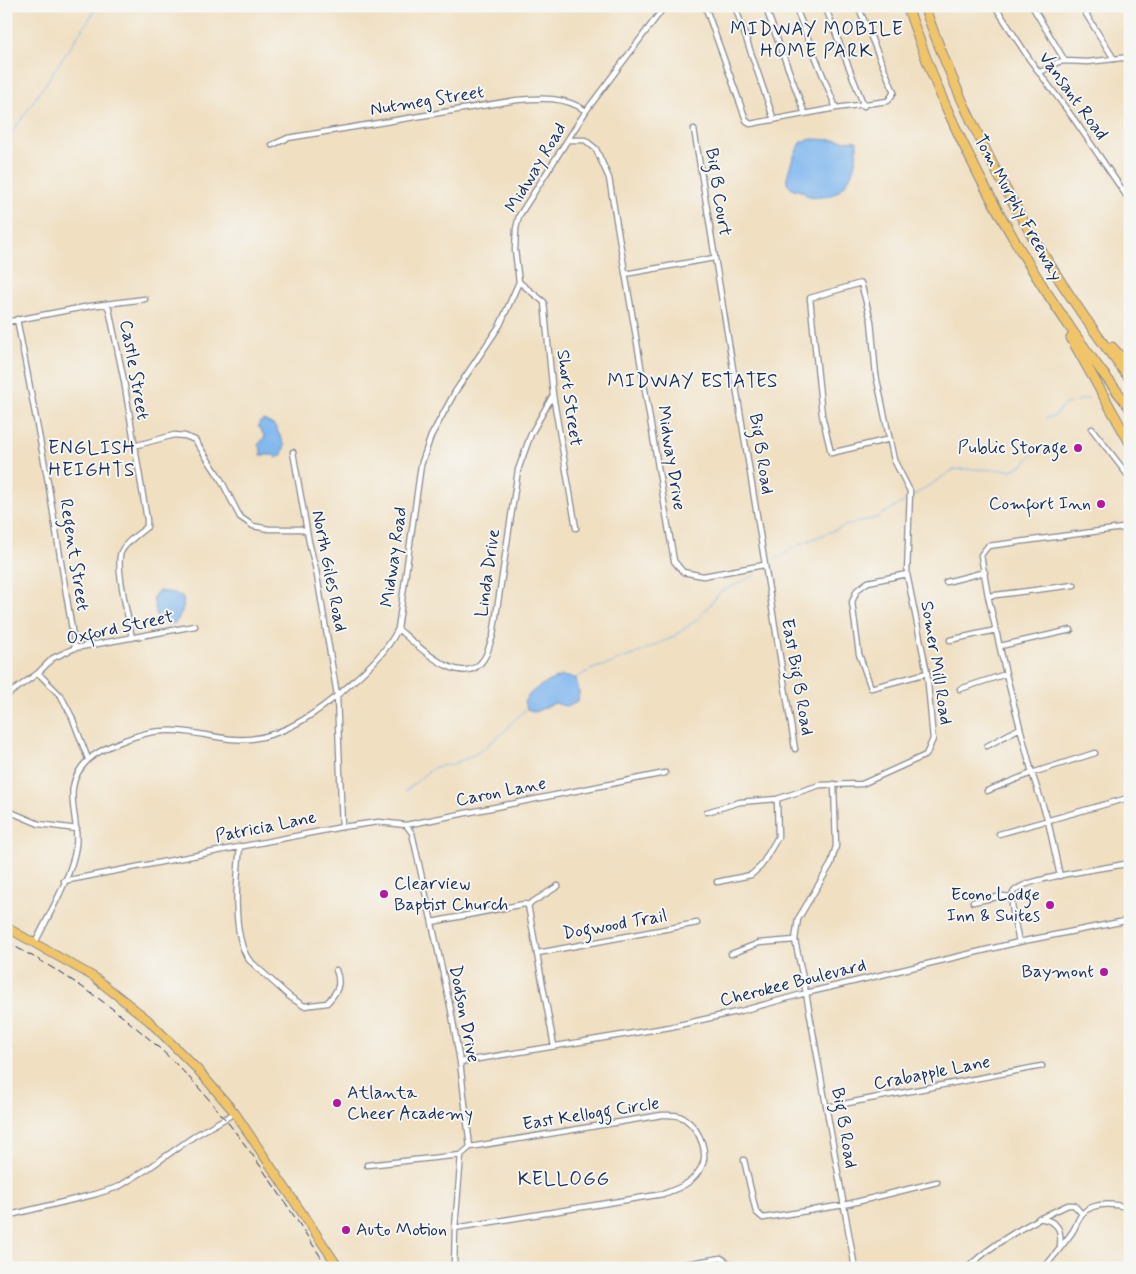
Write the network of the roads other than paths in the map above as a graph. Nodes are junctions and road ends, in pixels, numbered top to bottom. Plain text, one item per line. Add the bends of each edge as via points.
1 (665, 6) edge
2 (705, 6) edge
3 (735, 6) edge
4 (765, 6) edge
5 (796, 6) edge
6 (825, 6) edge
7 (858, 6) edge
8 (907, 6) edge
9 (924, 6) edge
10 (995, 6) edge
11 (1032, 6) edge
12 (1081, 6) edge
13 (1130, 57) edge
14 (1114, 59) junction
15 (1065, 61) junction
16 (1038, 73) junction
17 (864, 106) junction
18 (836, 108) junction
19 (586, 111) junction
20 (805, 114) junction
21 (774, 120) junction
22 (694, 129) dead end
23 (569, 140) junction
24 (272, 144) dead end
25 (1130, 201) edge
26 (714, 258) junction
27 (625, 274) junction
28 (519, 282) junction
29 (144, 300) dead end
30 (1074, 303) junction
31 (106, 304) junction
32 (1055, 307) junction
33 (17, 319) junction
34 (6, 322) edge
35 (1130, 367) edge
36 (1130, 379) edge
37 (554, 395) junction
38 (1130, 408) edge
39 (1092, 429) dead end
40 (890, 440) junction
41 (1130, 443) edge
42 (134, 446) junction
43 (293, 452) dead end
44 (1130, 478) edge
45 (576, 528) dead end
46 (1130, 528) edge
47 (307, 532) junction
48 (764, 565) junction
49 (985, 572) junction
50 (907, 574) junction
51 (946, 582) dead end
52 (1074, 586) dead end
53 (988, 596) junction
54 (772, 609) joint
55 (194, 626) dead end
56 (398, 629) junction
57 (996, 630) junction
58 (1072, 630) dead end
59 (132, 638) junction
60 (950, 640) dead end
61 (1000, 646) junction
62 (75, 648) junction
63 (38, 673) junction
64 (927, 673) junction
65 (1006, 674) junction
66 (960, 688) dead end
67 (337, 695) junction
68 (6, 696) edge
69 (1020, 728) junction
70 (987, 746) dead end
71 (795, 749) dead end
72 (1095, 752) dead end
73 (88, 759) junction
74 (665, 773) dead end
75 (1032, 773) junction
76 (834, 784) junction
77 (987, 791) dead end
78 (1128, 798) dead end
79 (777, 800) junction
80 (6, 810) edge
81 (708, 812) dead end
82 (1048, 821) junction
83 (406, 825) junction
84 (342, 827) junction
85 (77, 829) junction
86 (999, 834) dead end
87 (240, 846) junction
88 (1130, 863) edge
89 (1060, 876) junction
90 (64, 881) junction
91 (717, 882) dead end
92 (558, 886) dead end
93 (1012, 897) junction
94 (973, 902) dead end
95 (528, 906) junction
96 (1130, 920) edge
97 (432, 922) junction
98 (697, 924) dead end
99 (6, 927) edge
100 (795, 940) junction
101 (1018, 942) junction
102 (36, 943) junction
103 (538, 953) junction
104 (731, 954) dead end
105 (336, 970) dead end
106 (806, 993) junction
107 (554, 1046) junction
108 (460, 1062) junction
109 (1042, 1066) dead end
110 (827, 1107) junction
111 (235, 1113) junction
112 (470, 1147) junction
113 (461, 1155) junction
114 (744, 1160) dead end
115 (367, 1165) dead end
116 (937, 1182) dead end
117 (844, 1205) junction
118 (1130, 1208) edge
119 (1082, 1214) junction
120 (6, 1216) edge
121 (1039, 1218) junction
122 (455, 1228) junction
123 (1060, 1248) junction
124 (730, 1264) dead end
125 (1046, 1267) edge
126 (339, 1268) edge
127 (454, 1268) edge
128 (662, 1268) edge
129 (855, 1268) edge
130 (967, 1268) edge

1 - 19 street, Midway Road
2 - 21 street via 746,120 750,124
3 - 21 street
4 - 20 street
5 - 18 street
6 - 17 street
7 - 17 street via 894,92 888,101
8 - 32 highway, Tom Murphy Freeway via 941,96 973,165
9 - 30 highway, Tom Murphy Freeway via 960,100 1002,184
10 - 16 street, Vansant Road
11 - 15 street
12 - 14 street
13 - 14 street
14 - 15 street
15 - 16 street
16 - 25 street, Vansant Road
17 - 18 street
18 - 20 street
19 - 23 street, Midway Road
19 - 24 street, Nutmeg Street via 554,98 517,100 288,138
20 - 21 street
22 - 26 street, Big B Court
23 - 27 street, Midway Drive via 585,140 600,156 609,178
23 - 28 street, Midway Road via 519,216 515,250
26 - 27 street
26 - 48 street, Big B Road
27 - 48 street, Midway Drive via 674,560 683,572 703,576
28 - 37 street, Short Street via 544,302
28 - 56 street, Midway Road via 500,325 455,392 431,436 421,465
29 - 31 street
30 - 35 highway
30 - 36 highway, Tom Murphy Freeway
31 - 33 street
31 - 42 street, Castle Street via 122,372
32 - 38 highway, Tom Murphy Freeway
32 - 41 highway
33 - 34 street
33 - 62 street, Regent Street
37 - 45 street, Short Street
37 - 56 street, Linda Drive via 531,434 518,470 493,636 486,656 465,672 453,670
39 - 44 street
40 - 40 street, Somer Mill Road via 876,375 871,321 860,283 810,298 822,414 831,453
40 - 50 street, Somer Mill Road via 894,460 910,491
42 - 47 street via 174,435 195,440 240,517 253,526 269,530 300,529
42 - 59 street, Castle Street via 147,528 120,553
43 - 47 street, North Giles Road
46 - 49 street via 988,546 981,555
47 - 67 street, North Giles Road
48 - 54 street, Big B Road
49 - 51 street
49 - 53 street
50 - 64 street, Somer Mill Road
50 - 64 street via 868,582 857,590 852,602 859,654 871,688
52 - 53 street
53 - 57 street
54 - 71 street, East Big B Road
55 - 59 street, Oxford Street
56 - 67 street, Midway Road via 377,658
57 - 60 street
57 - 61 street
58 - 61 street
59 - 62 street, Oxford Street
61 - 65 street
62 - 63 street, Oxford Street via 53,658
63 - 68 street, Oxford Street
63 - 73 street via 61,696
64 - 76 street, Somer Mill Road via 933,739 926,755 862,784
65 - 66 street
65 - 69 street
67 - 73 street, Midway Road via 284,730 266,736 231,739 165,731 139,734
67 - 84 street, Patricia Lane
69 - 70 street
69 - 75 street
72 - 75 street
73 - 85 street, Midway Road via 79,770 72,788
74 - 83 street, Caron Lane
75 - 77 street
75 - 82 street
76 - 79 street, Somer Mill Road via 820,785
76 - 100 street via 836,846 831,864 798,919
78 - 82 street
79 - 81 street, Somer Mill Road via 740,802
79 - 91 street via 778,837 762,866 752,875
80 - 85 street via 39,824
82 - 86 street
82 - 89 street
83 - 84 street, Caron Lane via 378,822
83 - 97 street, Dodson Drive via 412,833
84 - 87 street, Patricia Lane
85 - 90 street, Midway Road via 76,846
87 - 90 street, Patricia Lane
87 - 105 street via 236,892 241,942 249,960 290,998 304,1006 327,1003 334,996 340,980
88 - 89 street
89 - 93 street via 1021,885 1013,891
90 - 102 street, Midway Road
92 - 95 street
93 - 94 street
93 - 101 street
95 - 97 street via 524,904
95 - 103 street
96 - 101 street, Cherokee Boulevard
97 - 108 street, Dodson Drive
98 - 103 street, Dogwood Trail
99 - 102 main road
100 - 104 street via 759,943
100 - 106 street, Big B Road
101 - 106 street, Cherokee Boulevard
102 - 111 main road via 94,977 148,1020
103 - 107 street
106 - 107 street, Cherokee Boulevard via 670,1027
106 - 110 street, Big B Road
107 - 108 street, Cherokee Boulevard
108 - 112 street, Dodson Drive
109 - 110 street, Crabapple Lane
110 - 117 street, Big B Road
111 - 120 street via 118,1187
111 - 126 main road
112 - 113 street
112 - 122 street, East Kellogg Circle via 662,1115 685,1120 701,1141 705,1154 699,1172 687,1184 663,1194
113 - 115 street
113 - 122 street
114 - 117 street via 756,1212 763,1218
116 - 117 street
117 - 129 street, Big B Road
118 - 119 street via 1112,1204
119 - 121 street via 1074,1205 1068,1205
119 - 123 street
121 - 123 street via 1056,1225 1061,1236
121 - 130 street via 1002,1240
122 - 127 street
123 - 125 street
124 - 128 street via 721,1258

